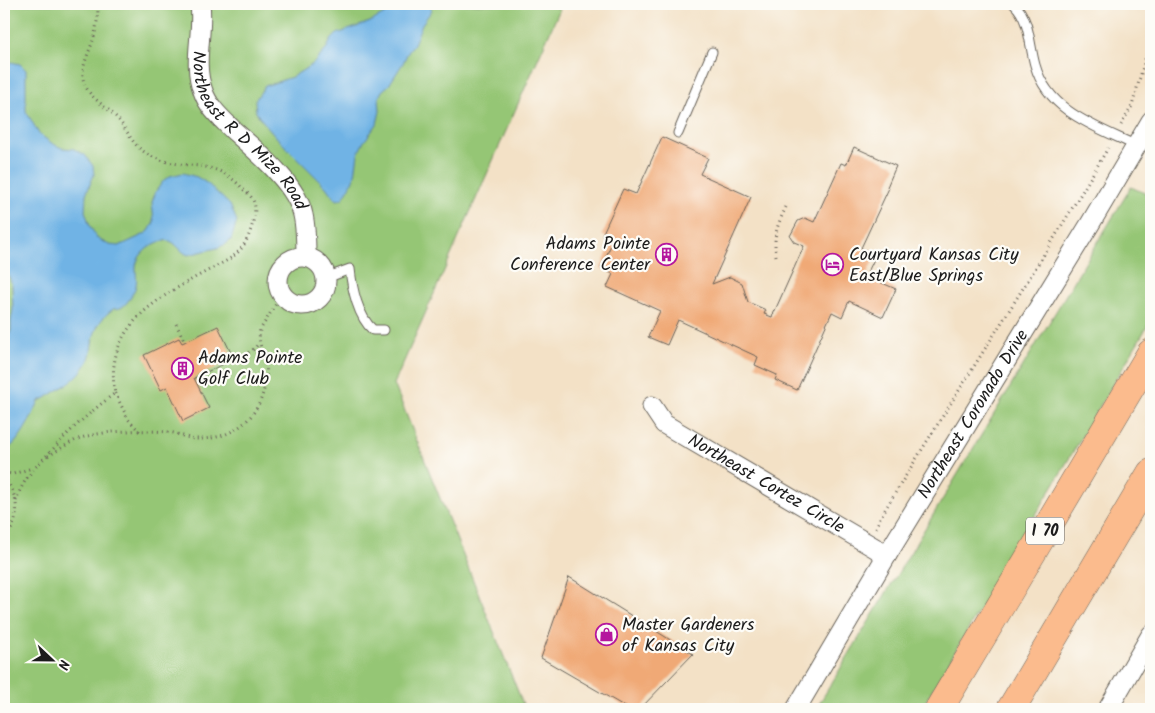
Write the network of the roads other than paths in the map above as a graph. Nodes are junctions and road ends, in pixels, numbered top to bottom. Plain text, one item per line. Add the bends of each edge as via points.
1 (200, 4) edge
2 (1014, 4) edge
3 (712, 52) dead end
4 (1151, 121) edge
5 (678, 133) dead end
6 (1137, 146) junction
7 (306, 257) junction
8 (326, 278) junction
9 (384, 330) dead end
10 (1151, 353) edge
11 (652, 406) dead end
12 (1151, 473) edge
13 (887, 555) junction
14 (1151, 635) edge
15 (796, 709) edge
16 (940, 709) edge
17 (1010, 709) edge
18 (1108, 709) edge

1 - 7 street, Northeast R D Mize Road via 198,63 202,91 212,108 290,187 303,213
2 - 6 lane via 1027,24 1042,85 1073,115
3 - 5 lane
4 - 6 street, Northeast Coronado Drive
6 - 13 street, Northeast Coronado Drive
7 - 8 street via 320,264
7 - 8 street via 290,260 280,271 278,287 287,300 294,304 310,304 322,294
8 - 9 lane via 350,269 352,288 368,325 373,330
10 - 16 highway, I 70
11 - 13 street, Northeast Cortez Circle via 664,424
12 - 17 highway
13 - 15 street, Northeast Coronado Drive
14 - 18 street

